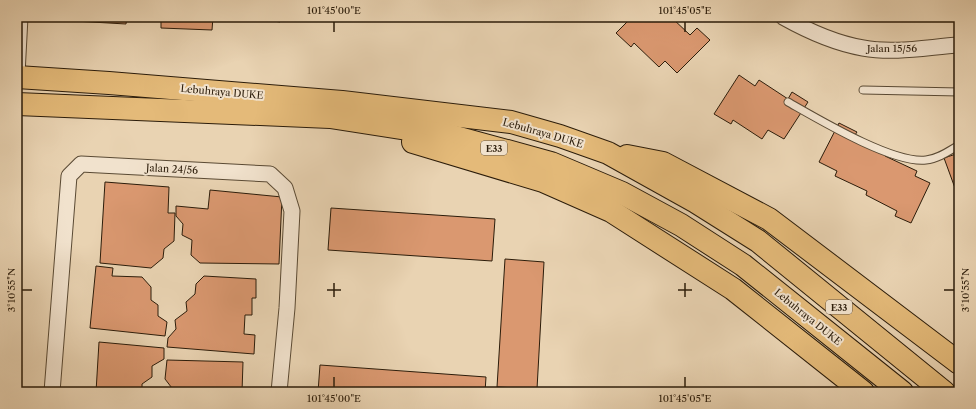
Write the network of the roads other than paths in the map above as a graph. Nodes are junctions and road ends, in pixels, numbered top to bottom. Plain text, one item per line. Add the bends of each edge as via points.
1 (783, 17) edge
2 (20, 20) edge
3 (959, 45) edge
4 (17, 76) edge
5 (863, 90) dead end
6 (959, 92) edge
7 (788, 102) dead end
8 (17, 104) edge
9 (330, 117) junction
10 (959, 145) edge
11 (608, 153) junction
12 (959, 363) edge
13 (52, 392) edge
14 (279, 392) edge
15 (863, 392) edge
16 (902, 392) edge
17 (944, 392) edge

1 - 3 street, Jalan 15/56 via 806,30 864,48 896,50
2 - 4 street
4 - 11 highway, Lebuhraya DUKE / E33 via 342,102 511,122
5 - 6 lane
7 - 10 lane via 834,128 910,160 927,160
8 - 9 highway, Lebuhraya DUKE / E33
9 - 15 highway via 543,181 611,211 733,288
9 - 16 highway, Lebuhraya DUKE / E33 via 452,136 551,164 622,193 681,225 743,265
11 - 12 highway via 663,163 769,219
11 - 17 highway, Lebuhraya DUKE / E33 via 696,202 758,242
13 - 14 street, Jalan 24/56 via 68,176 81,164 270,174 286,188 292,211

